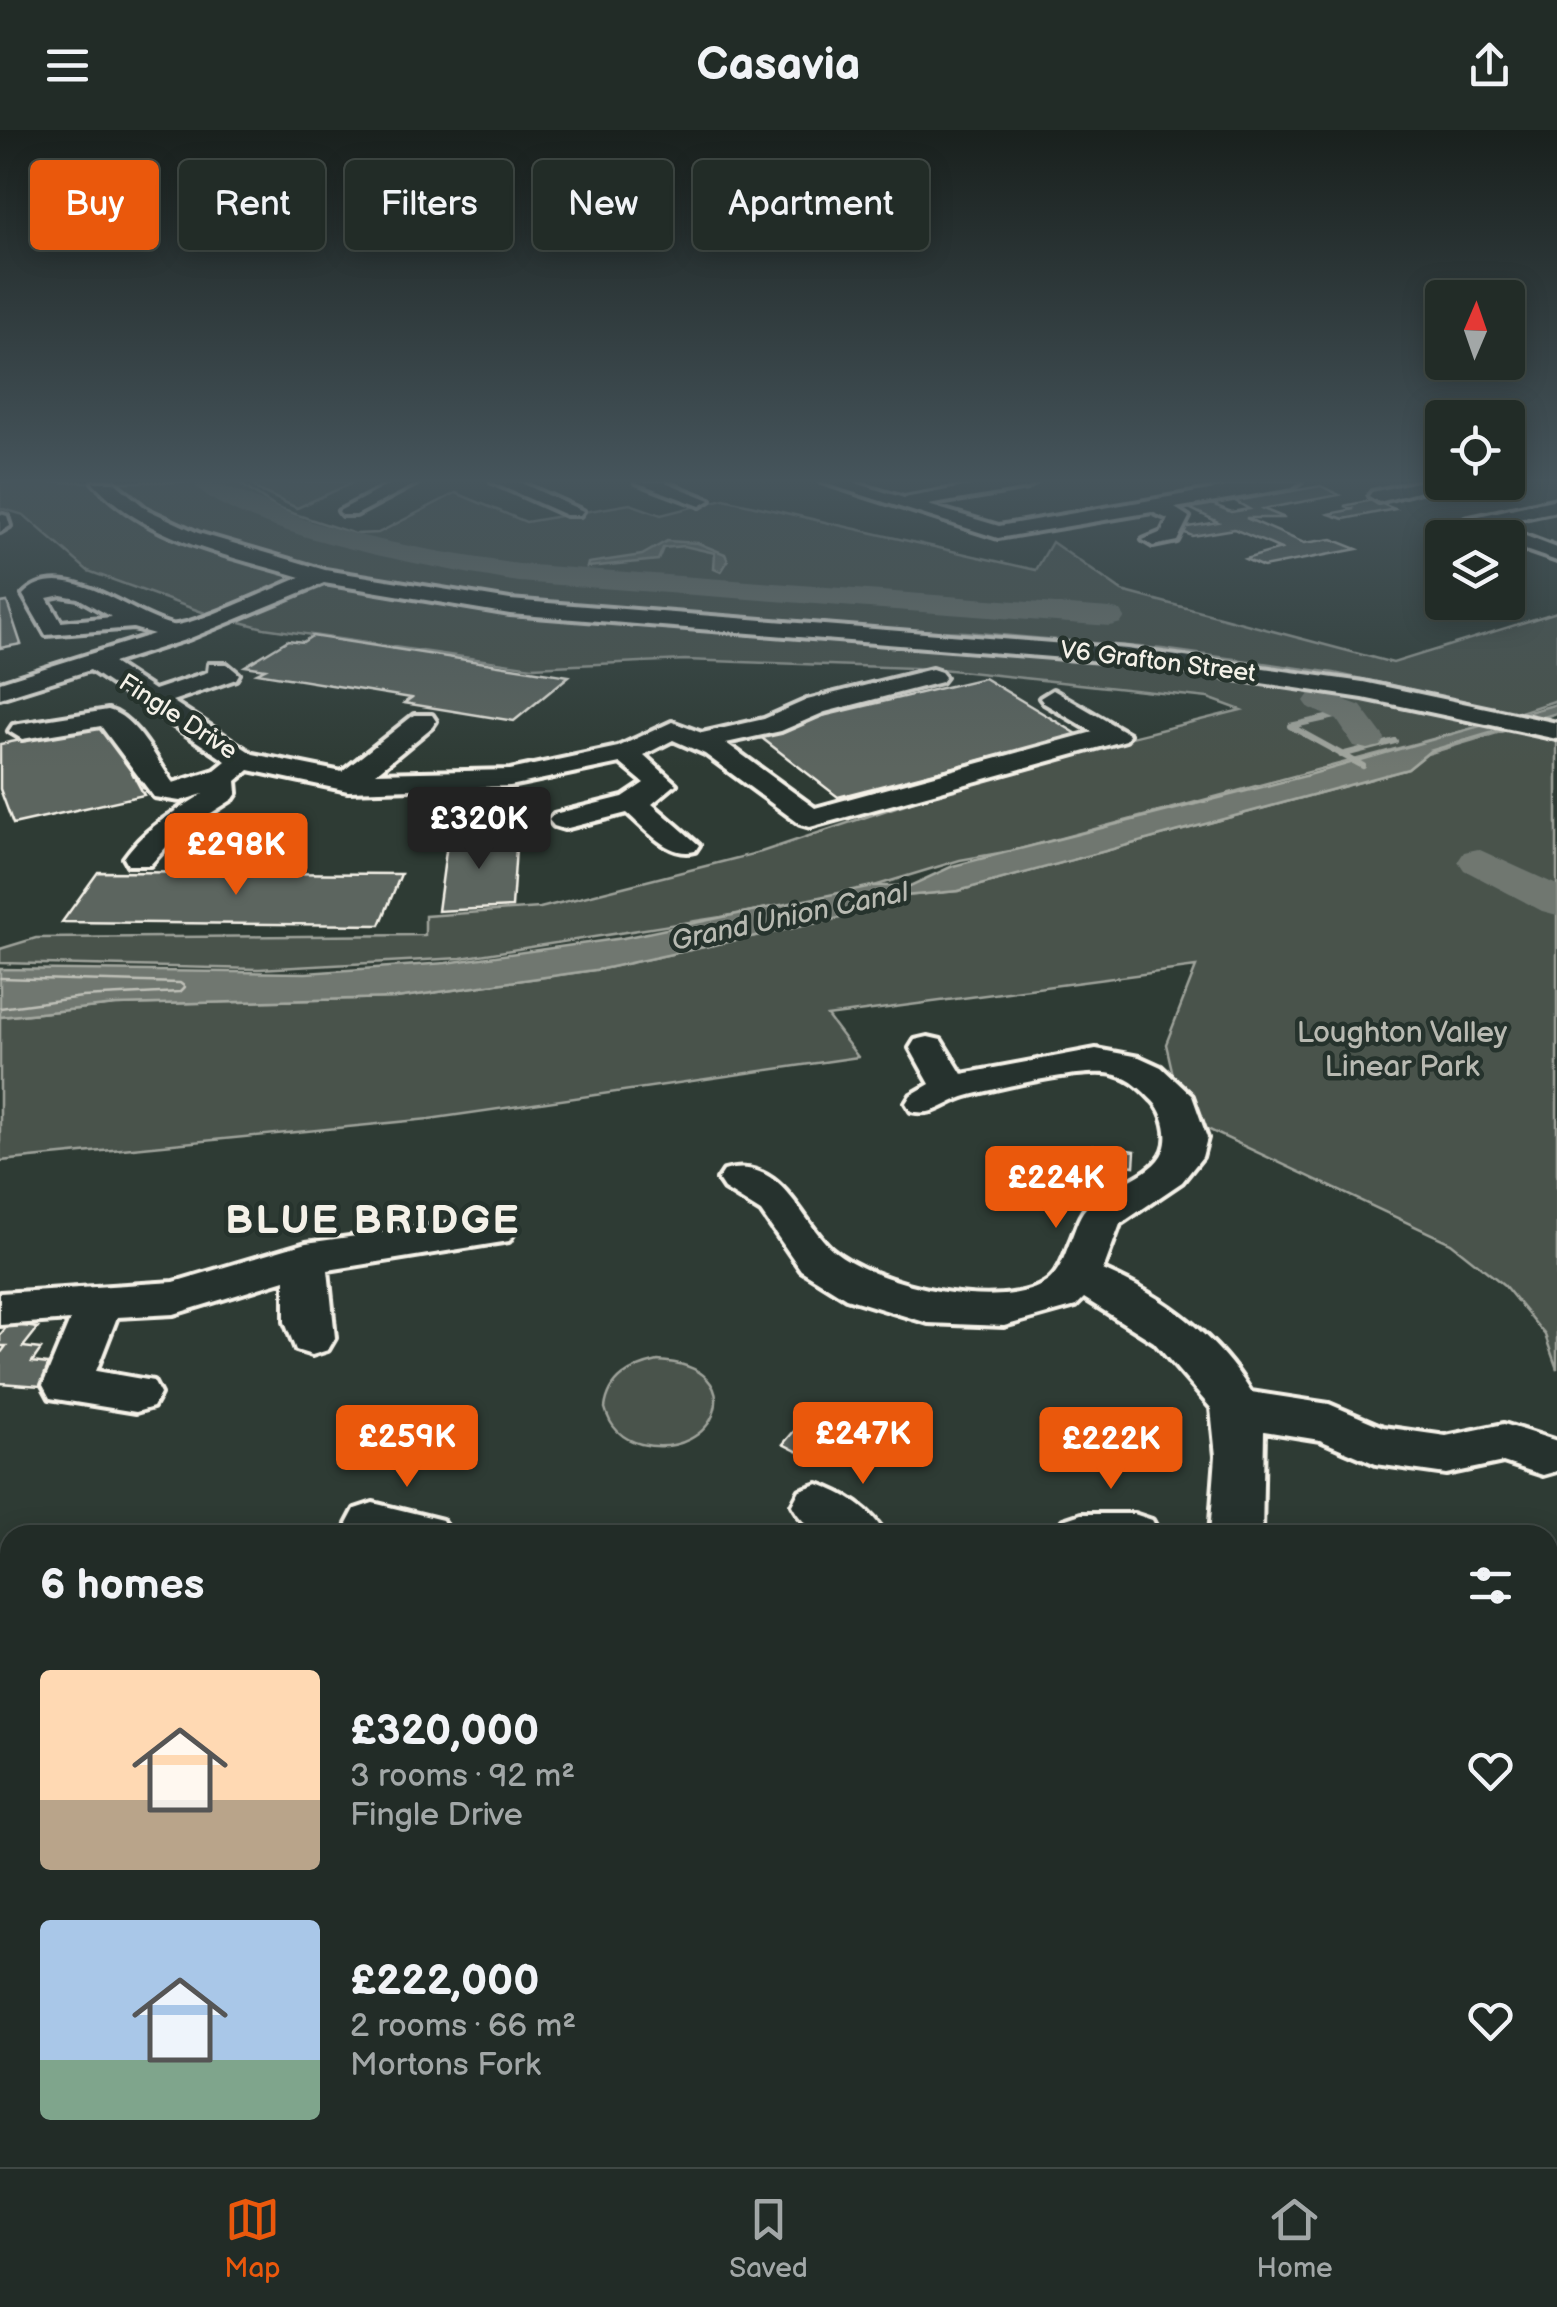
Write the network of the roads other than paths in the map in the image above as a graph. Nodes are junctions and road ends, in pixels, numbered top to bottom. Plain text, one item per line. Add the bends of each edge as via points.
1 (319, 577) edge
2 (328, 577) edge
3 (134, 621) dead end
4 (754, 625) junction
5 (180, 634) junction
6 (96, 663) junction
7 (218, 669) dead end
8 (932, 677) dead end
9 (0, 690) edge
10 (1053, 698) dead end
11 (151, 700) junction
12 (1557, 718) edge
13 (423, 721) dead end
14 (22, 731) dead end
15 (1557, 731) edge
16 (702, 740) junction
17 (626, 754) junction
18 (234, 768) junction
19 (348, 782) junction
20 (633, 804) junction
21 (564, 820) dead end
22 (684, 845) dead end
23 (138, 858) dead end
24 (928, 1048) dead end
25 (738, 1180) dead end
26 (494, 1232) dead end
27 (306, 1258) junction
28 (1078, 1277) junction
29 (102, 1300) junction
30 (0, 1309) edge
31 (312, 1338) dead end
32 (136, 1394) dead end
33 (1236, 1408) junction
34 (1543, 1456) dead end
35 (818, 1505) dead end
36 (374, 1524) dead end
37 (379, 1525) edge
38 (845, 1525) edge
39 (1237, 1525) edge

1 - 5 street, Fingle Drive
2 - 4 street, V6 Grafton Street via 510,607
3 - 5 street
4 - 12 street, V6 Grafton Street via 966,632 1162,649 1334,673
4 - 15 street, V6 Grafton Street via 1127,656 1398,697
5 - 6 street, Fingle Drive
6 - 9 street, Fingle Drive
6 - 11 street, Fingle Drive
7 - 11 street via 227,674
8 - 16 street
10 - 16 street via 1116,734 810,818
11 - 18 street, Fingle Drive
13 - 19 street
14 - 18 street via 108,718 164,791 180,792
16 - 17 street, Fingle Drive via 672,730
17 - 19 street, Fingle Drive via 510,778
17 - 20 street via 662,784
18 - 19 street, Fingle Drive
18 - 23 street via 223,793 154,834
20 - 21 street
20 - 22 street
24 - 28 street via 938,1096 1096,1060 1148,1075 1178,1104 1187,1138 1182,1157 1102,1216
25 - 28 street via 776,1202 816,1259 903,1302 1004,1310 1060,1295
26 - 27 street
27 - 29 street via 174,1298
27 - 31 street
28 - 33 street via 1164,1323
29 - 30 street
29 - 32 street via 66,1385
33 - 34 street via 1329,1423 1376,1444 1446,1454 1504,1443
33 - 39 street
35 - 38 street
36 - 37 street

